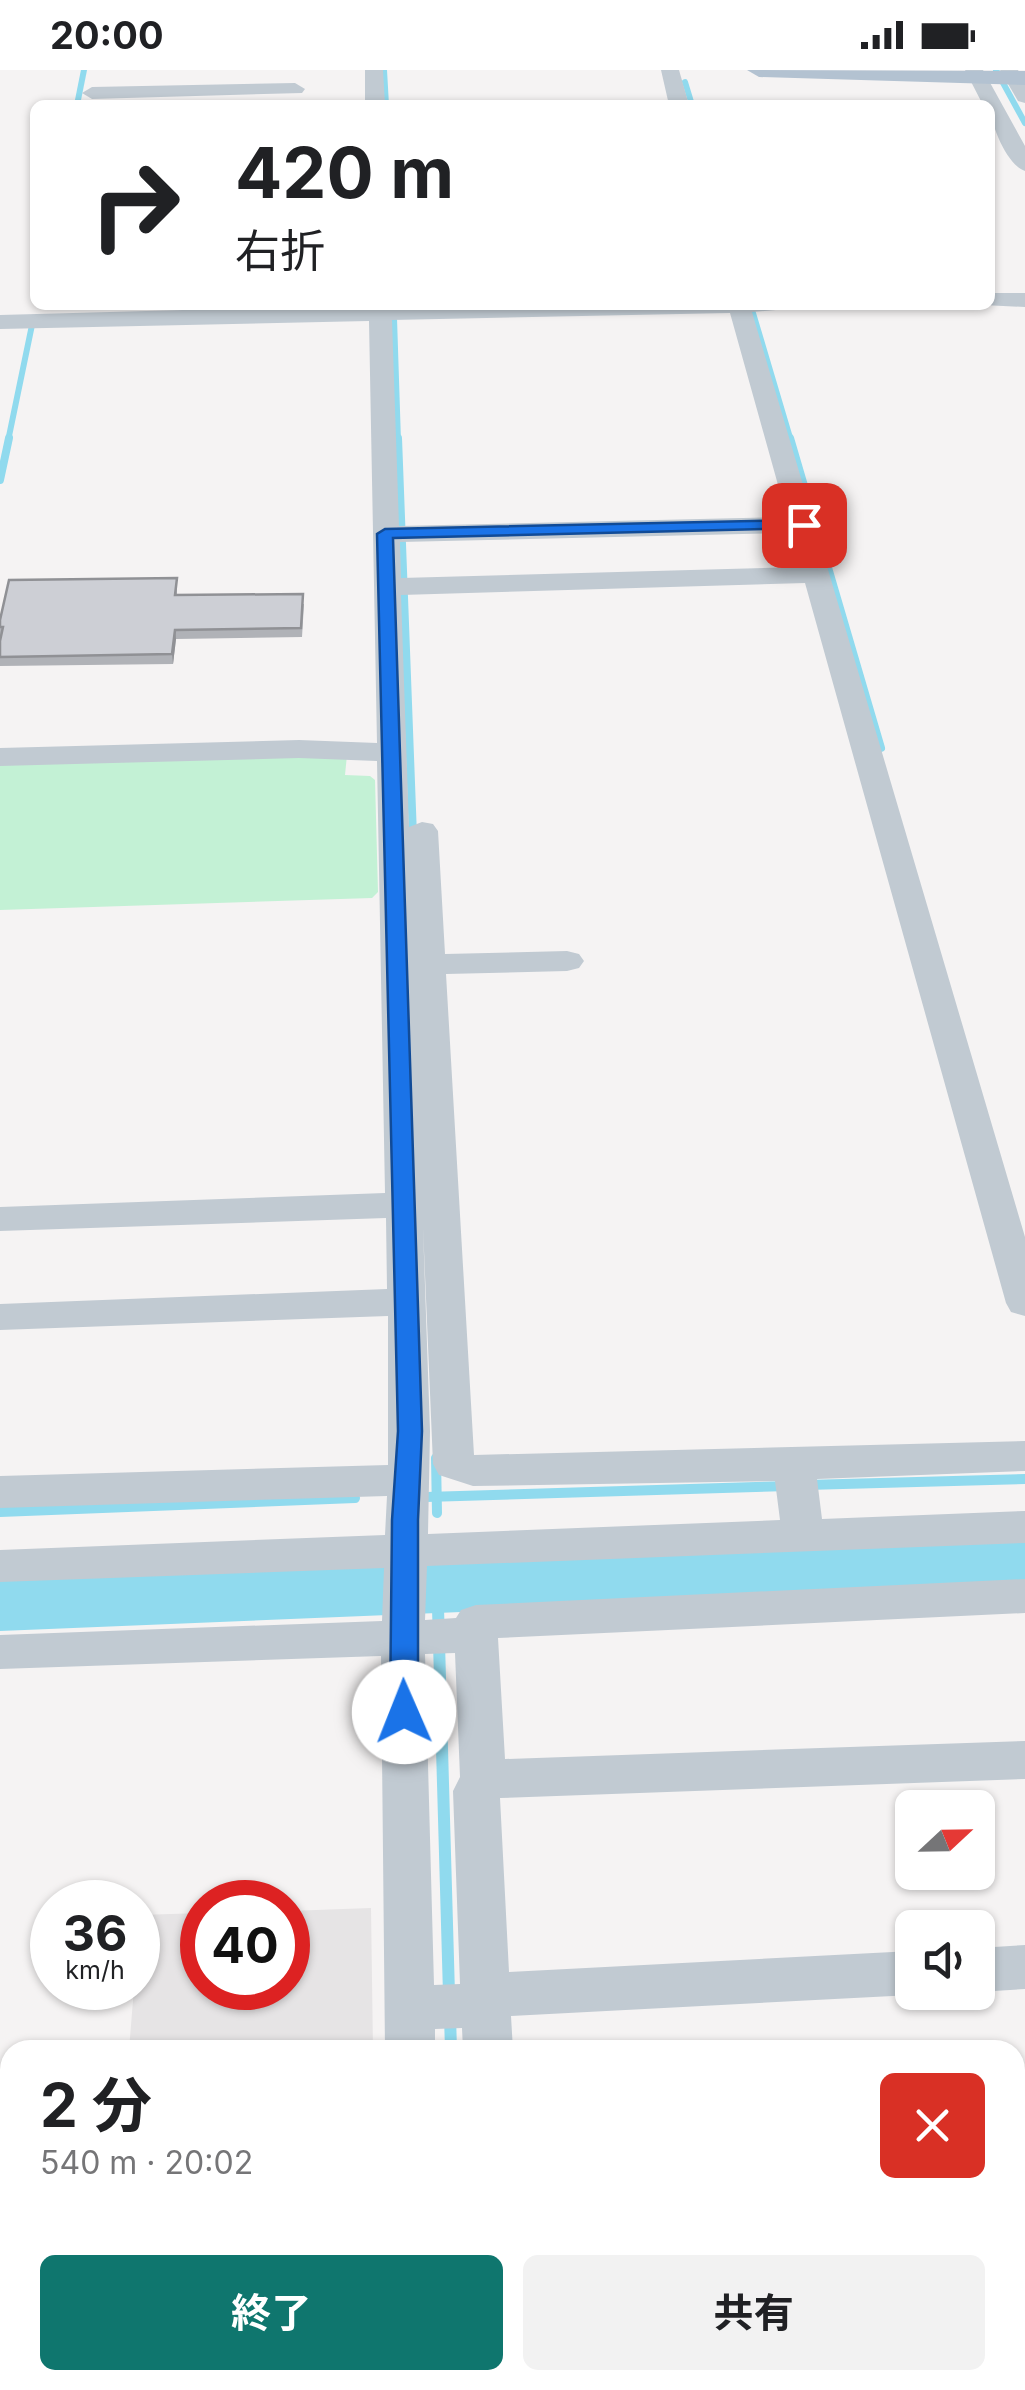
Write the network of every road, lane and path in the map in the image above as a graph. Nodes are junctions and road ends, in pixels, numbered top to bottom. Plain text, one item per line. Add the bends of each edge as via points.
1 (374, 70) edge
2 (670, 70) edge
3 (759, 70) edge
4 (1003, 78) edge
5 (254, 80) edge
6 (295, 89) dead end
7 (92, 93) dead end
8 (375, 100) edge
9 (678, 100) edge
10 (1025, 165) edge
11 (995, 300) edge
12 (1025, 300) edge
13 (351, 310) edge
14 (380, 310) edge
15 (740, 310) edge
16 (0, 322) edge
17 (804, 525) junction
18 (396, 534) junction
19 (817, 575) junction
20 (398, 586) junction
21 (390, 752) junction
22 (0, 757) edge
23 (422, 831) dead end
24 (411, 874) junction
25 (568, 960) dead end
26 (415, 969) junction
27 (419, 1211) junction
28 (0, 1219) edge
29 (407, 1302) junction
30 (1025, 1303) edge
31 (0, 1318) edge
32 (1025, 1456) edge
33 (428, 1469) junction
34 (796, 1479) junction
35 (0, 1492) edge
36 (1025, 1527) edge
37 (802, 1536) junction
38 (405, 1559) junction
39 (0, 1566) edge
40 (1025, 1596) edge
41 (433, 1633) junction
42 (0, 1652) edge
43 (1025, 1760) edge
44 (483, 1778) junction
45 (1025, 1967) edge
46 (995, 1969) edge
47 (895, 1975) edge
48 (456, 2017) edge

1 - 8 street
2 - 9 street
3 - 4 main road
4 - 10 street
5 - 6 street
5 - 7 street
11 - 12 street
13 - 16 street
14 - 18 street
15 - 17 street
17 - 18 street
17 - 19 street
18 - 20 street
19 - 20 street
19 - 30 street
20 - 21 street
21 - 22 street
21 - 24 street
23 - 24 street
24 - 26 street
25 - 26 street
26 - 27 street
27 - 28 street
27 - 29 street
27 - 33 street
29 - 31 street
29 - 33 street via 410,1431
32 - 34 street
33 - 34 street
33 - 35 street
33 - 38 street
34 - 37 street
36 - 37 street
37 - 38 street
38 - 39 street
38 - 41 street
40 - 41 street via 476,1622
41 - 42 street
41 - 44 street
41 - 48 street
43 - 44 street
44 - 48 street via 476,1790
45 - 46 street
47 - 48 street

